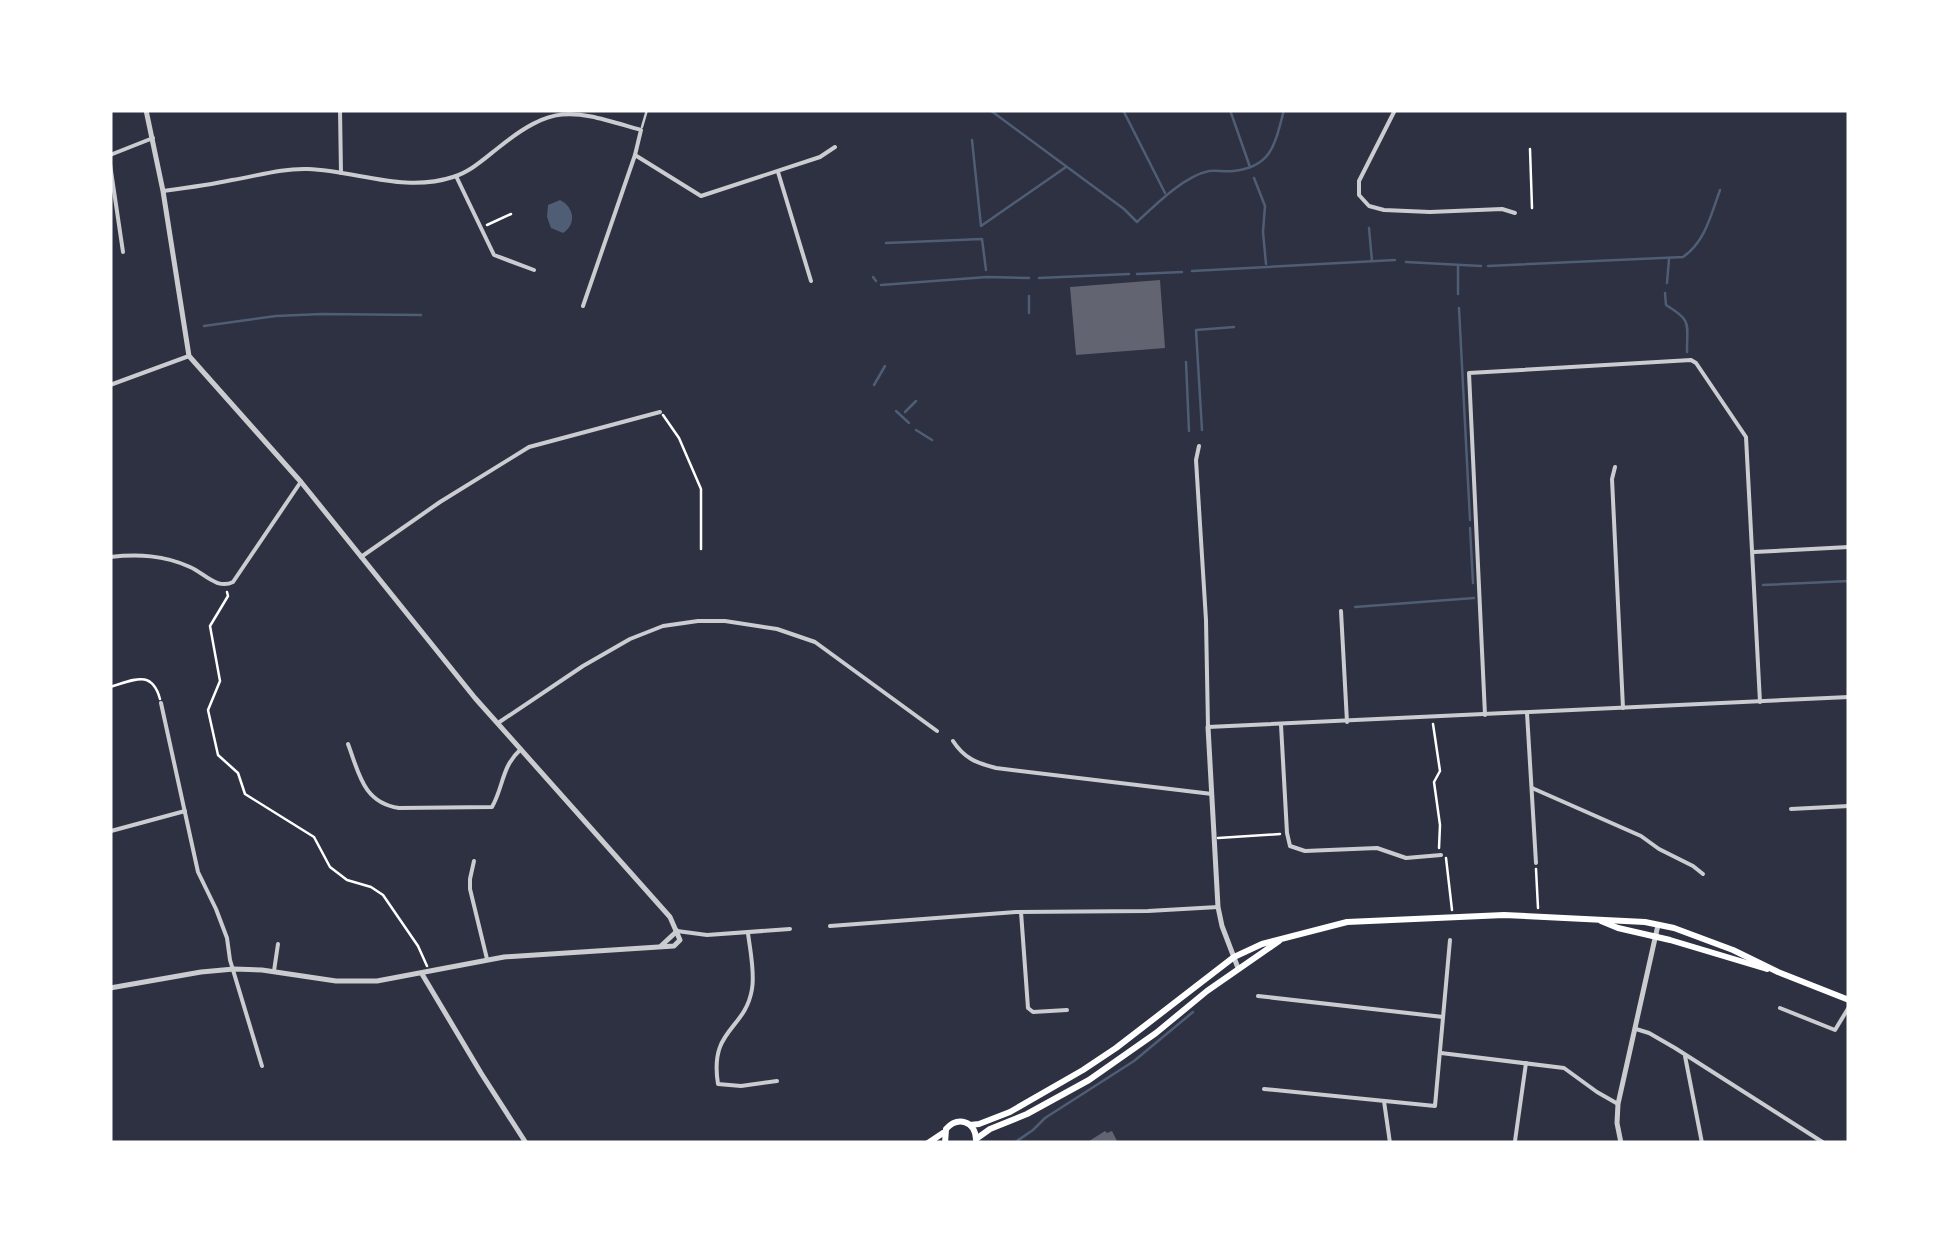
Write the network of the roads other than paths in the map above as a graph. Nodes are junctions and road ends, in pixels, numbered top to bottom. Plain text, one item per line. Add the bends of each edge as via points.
1 (146, 110) edge
2 (340, 110) edge
3 (648, 110) edge
4 (1396, 110) edge
5 (640, 130) junction
6 (154, 138) junction
7 (835, 147) dead end
8 (110, 155) edge
9 (635, 155) junction
10 (110, 164) edge
11 (778, 172) junction
12 (341, 174) junction
13 (456, 176) junction
14 (163, 191) junction
15 (1515, 213) dead end
16 (123, 252) dead end
17 (534, 270) dead end
18 (811, 281) dead end
19 (584, 306) dead end
20 (190, 356) junction
21 (110, 385) edge
22 (660, 412) road end
23 (1199, 446) dead end
24 (1615, 467) dead end
25 (301, 482) junction
26 (1849, 546) edge
27 (1752, 552) junction
28 (110, 557) edge
29 (361, 557) junction
30 (1342, 611) dead end
31 (1849, 697) edge
32 (1760, 702) junction
33 (161, 703) road end
34 (1623, 708) junction
35 (1527, 713) junction
36 (1485, 715) junction
37 (1347, 722) junction
38 (498, 723) junction
39 (1281, 725) junction
40 (1208, 727) junction
41 (937, 731) dead end
42 (952, 741) dead end
43 (348, 744) dead end
44 (521, 749) junction
45 (1532, 788) junction
46 (1212, 794) junction
47 (1849, 806) edge
48 (1791, 809) dead end
49 (184, 811) junction
50 (112, 832) edge
51 (1441, 855) road end
52 (474, 860) dead end
53 (1536, 863) road end
54 (1703, 874) dead end
55 (1218, 907) junction
56 (1021, 912) junction
57 (1599, 920) junction
58 (1658, 925) junction
59 (830, 926) dead end
60 (790, 929) dead end
61 (677, 931) junction
62 (748, 932) junction
63 (1655, 937) junction
64 (1280, 940) junction
65 (1450, 940) dead end
66 (278, 944) dead end
67 (1234, 957) junction
68 (487, 960) junction
69 (1238, 968) junction
70 (234, 969) junction
71 (274, 971) junction
72 (1778, 972) junction
73 (422, 974) junction
74 (110, 988) edge
75 (1258, 996) dead end
76 (1849, 1004) edge
77 (1780, 1008) dead end
78 (1066, 1010) dead end
79 (1444, 1016) junction
80 (1635, 1029) junction
81 (1835, 1030) junction
82 (1844, 1035) dead end
83 (1441, 1053) junction
84 (1685, 1056) junction
85 (1526, 1063) junction
86 (262, 1066) dead end
87 (777, 1080) dead end
88 (1264, 1089) dead end
89 (1384, 1101) junction
90 (1618, 1104) junction
91 (970, 1125) junction
92 (944, 1133) junction
93 (975, 1141) edge
94 (1515, 1141) edge
95 (526, 1143) edge
96 (928, 1143) edge
97 (945, 1143) edge
98 (1390, 1143) edge
99 (1621, 1143) edge
100 (1702, 1143) edge
101 (1824, 1143) edge

1 - 6 street
2 - 12 street
3 - 5 lane
4 - 15 street via 1363,172 1358,190 1365,203 1375,209
5 - 9 street
5 - 13 street via 558,114 528,125
6 - 8 street
6 - 14 street
7 - 11 street
9 - 11 street via 702,196
9 - 19 street
10 - 16 street
11 - 18 street
12 - 13 street via 418,184
12 - 14 street via 274,171
13 - 17 street via 494,255
14 - 20 street
20 - 21 street
20 - 25 street
22 - 29 street via 529,446
23 - 40 street
24 - 34 street
25 - 28 street via 226,586 171,559
25 - 29 street
26 - 27 street
27 - 32 street
27 - 36 street via 1746,437 1696,363 1469,373
29 - 38 street
30 - 37 street
31 - 32 street
32 - 34 street
33 - 49 street
34 - 35 street
35 - 36 street
35 - 45 street
36 - 37 street
37 - 39 street
38 - 41 street via 630,639 663,626 725,621 778,628 815,642
38 - 44 street
39 - 40 street
39 - 51 street via 1290,846 1384,849 1406,858
40 - 46 street
42 - 46 street via 965,757 996,768
43 - 44 street via 370,795 399,808 492,807 509,760
44 - 61 street
45 - 53 street
45 - 54 street via 1641,836
46 - 55 street
47 - 48 street
49 - 50 street
49 - 70 street via 198,872
52 - 68 street via 470,890
55 - 56 street
55 - 67 street
56 - 59 street
56 - 78 street via 1028,1008
57 - 58 main road
57 - 63 main road
57 - 64 main road via 1504,915 1347,922
58 - 63 street
58 - 72 main road
60 - 62 street
61 - 62 street
61 - 68 street via 674,946
62 - 87 street via 752,991 718,1048 718,1084
63 - 72 main road
63 - 80 street
64 - 67 main road
64 - 69 main road
65 - 79 street
66 - 71 street
67 - 69 street
67 - 91 main road via 1083,1070 1010,1112
68 - 73 street
69 - 93 main road via 1088,1080
70 - 71 street
70 - 74 street
70 - 86 street
71 - 73 street via 363,982
72 - 76 main road
73 - 95 street
75 - 79 street
76 - 81 street
77 - 81 street
79 - 83 street
80 - 84 street
80 - 90 street
81 - 82 street
83 - 85 street
83 - 89 street via 1435,1106
84 - 100 street
84 - 101 street
85 - 90 street via 1564,1068
85 - 94 street
88 - 89 street
89 - 98 street
90 - 99 street
91 - 92 main road via 955,1122
91 - 93 main road
92 - 96 main road
92 - 97 main road

